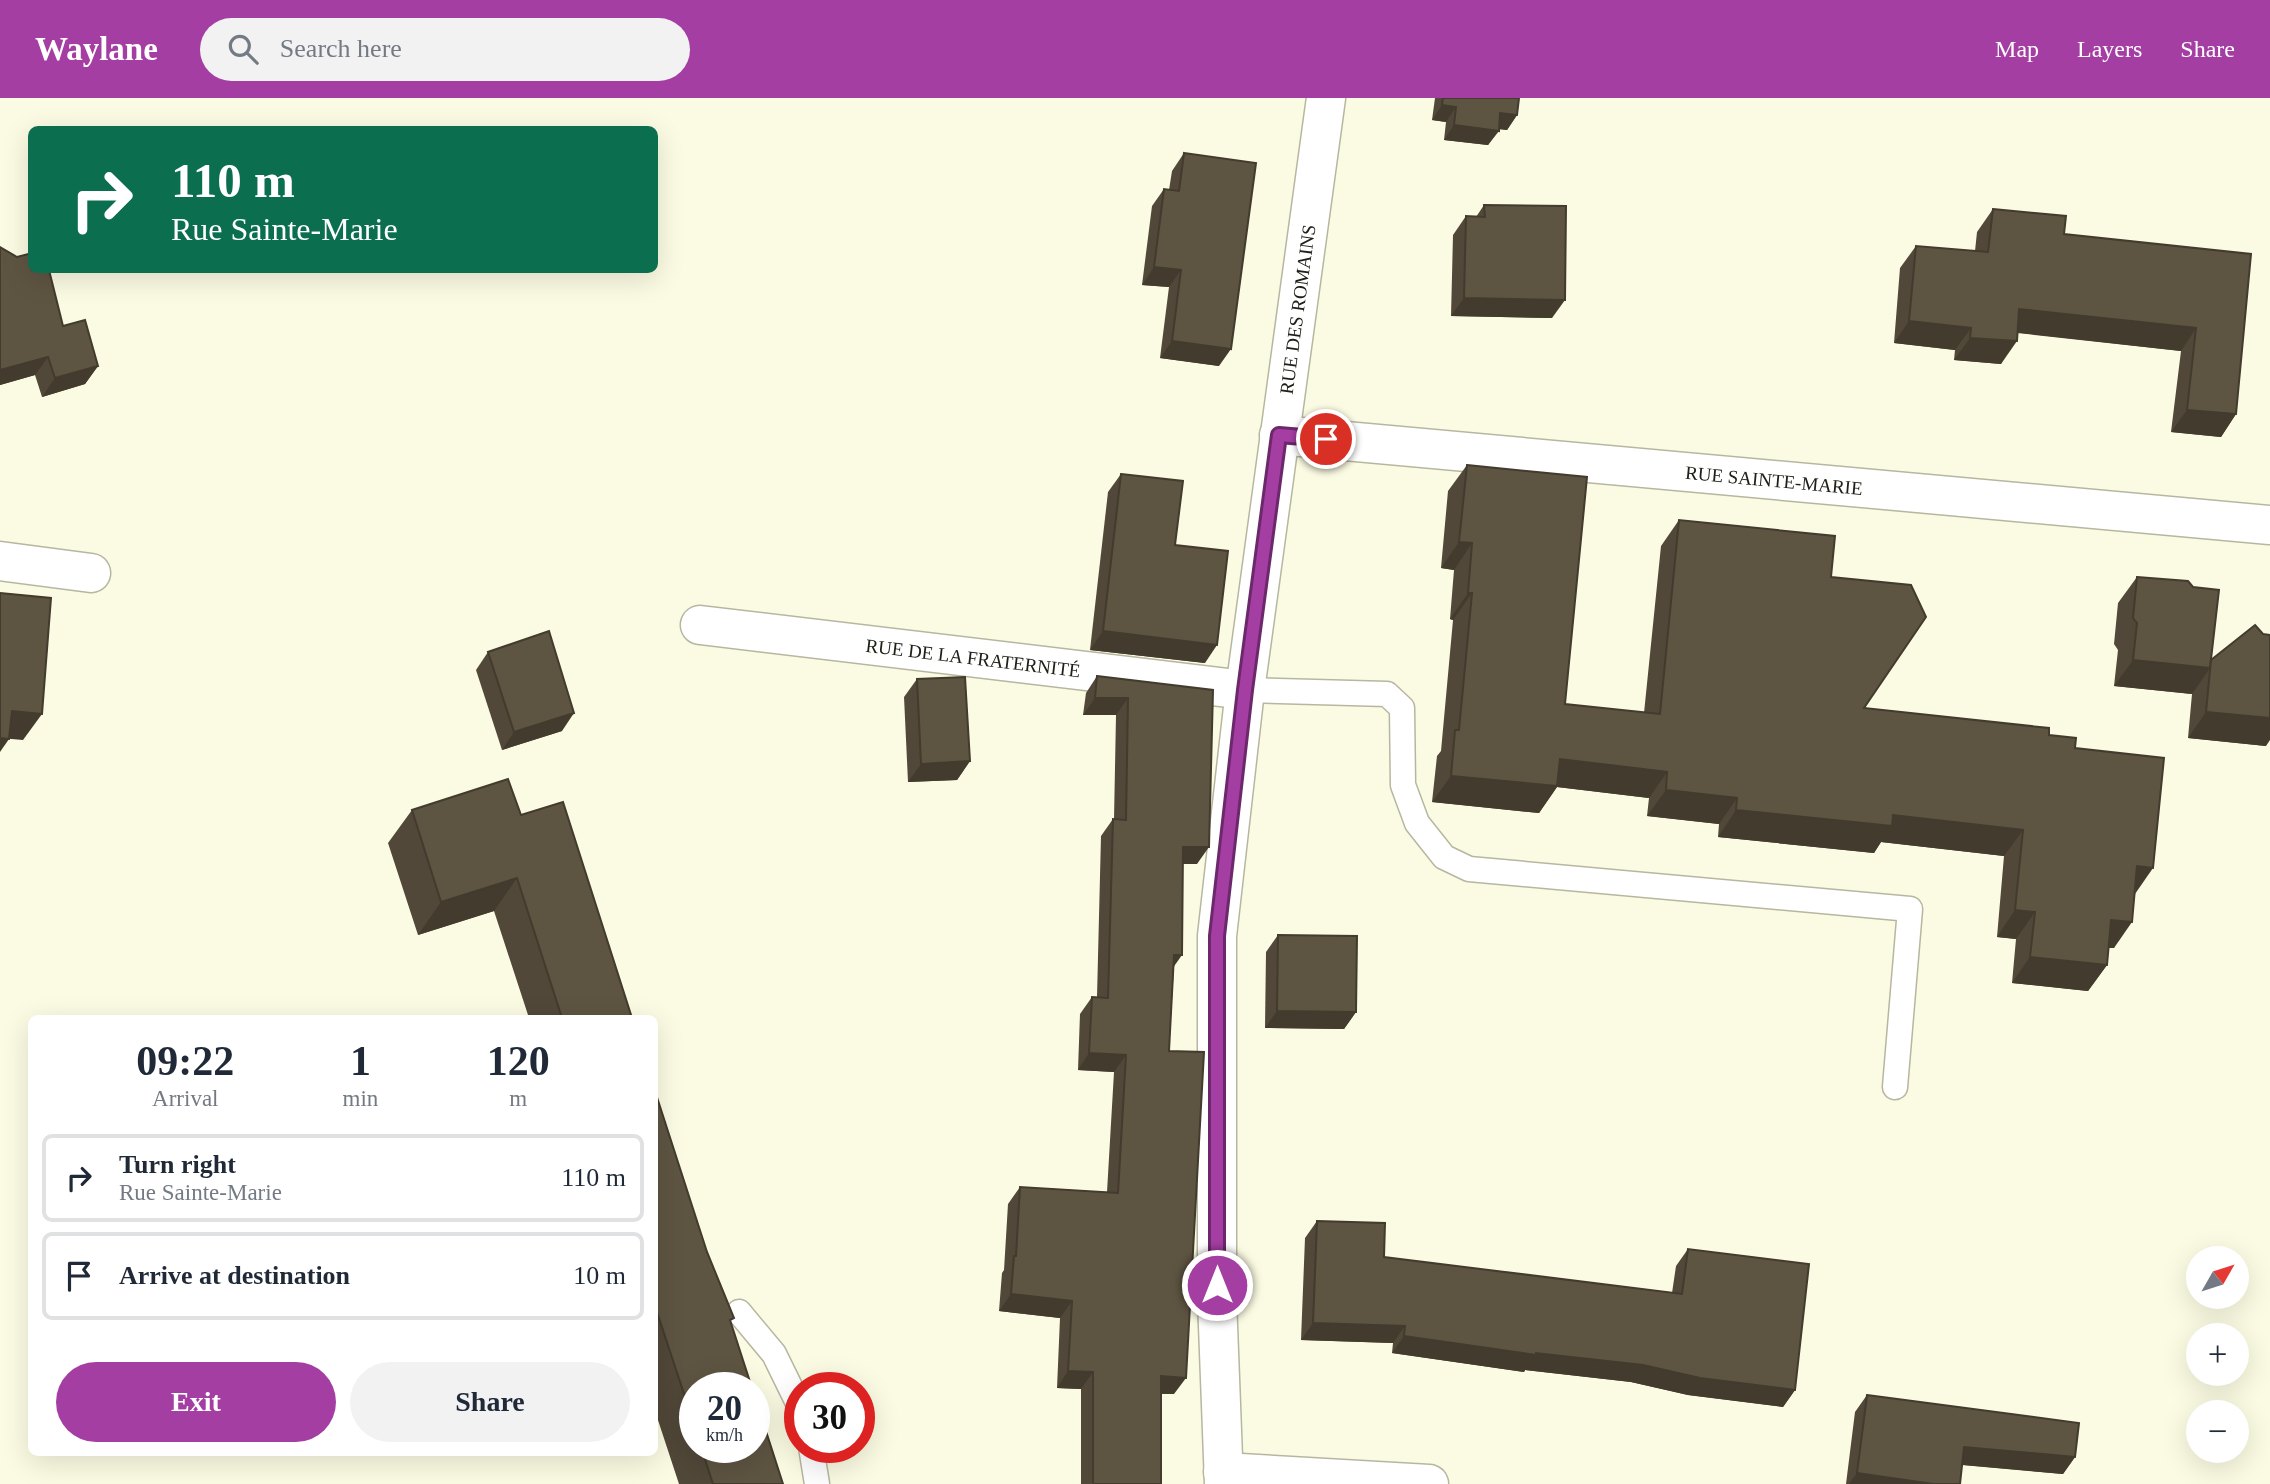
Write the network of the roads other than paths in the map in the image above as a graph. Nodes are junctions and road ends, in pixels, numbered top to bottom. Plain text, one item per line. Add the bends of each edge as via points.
1 (1326, 98) edge
2 (1279, 435) junction
3 (2270, 525) edge
4 (0, 561) edge
5 (91, 573) dead end
6 (700, 625) dead end
7 (1245, 690) junction
8 (1895, 1087) dead end
9 (739, 1312) dead end
10 (784, 1374) edge
11 (814, 1463) edge
12 (1223, 1478) edge
13 (817, 1484) edge
14 (1429, 1484) edge

1 - 2 street, RUE DES ROMAINS
2 - 3 street, RUE SAINTE-MARIE
2 - 7 street, RUE DES ROMAINS
4 - 5 street
6 - 7 street, RUE DE LA FRATERNITÉ
7 - 8 lane via 1387,694 1402,708 1403,785 1417,823 1444,857 1469,869 1910,909
7 - 12 street, RUE DES ROMAINS via 1217,936 1217,1299
9 - 10 lane via 774,1354
11 - 13 lane
12 - 14 street

